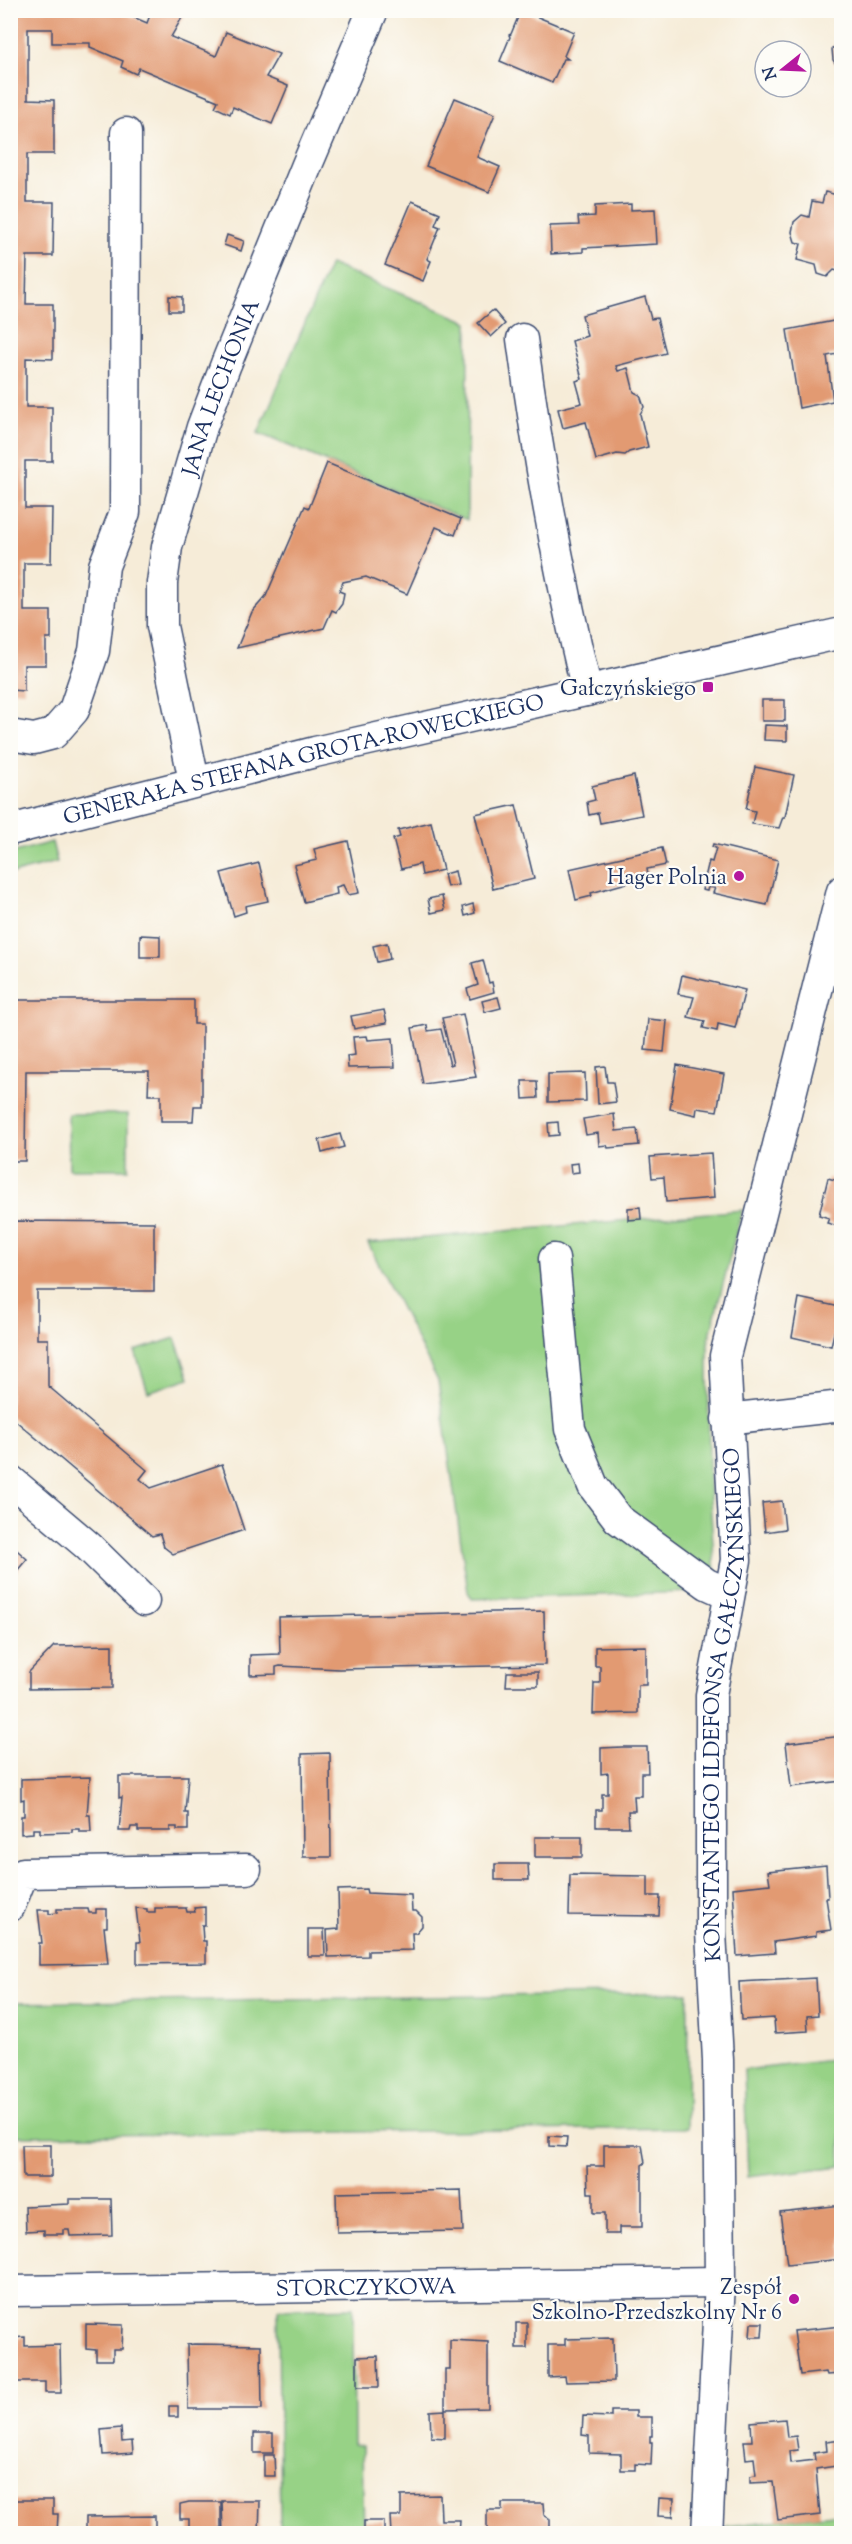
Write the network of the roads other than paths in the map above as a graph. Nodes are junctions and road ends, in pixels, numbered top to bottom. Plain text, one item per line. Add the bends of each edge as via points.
1 (373, 10) edge
2 (126, 133) dead end
3 (522, 339) dead end
4 (842, 633) edge
5 (587, 691) junction
6 (10, 735) edge
7 (194, 781) junction
8 (10, 830) edge
9 (842, 891) edge
10 (832, 962) edge
11 (554, 1259) dead end
12 (842, 1406) edge
13 (727, 1419) junction
14 (10, 1480) edge
15 (729, 1594) junction
16 (144, 1601) dead end
17 (246, 1869) dead end
18 (10, 1906) edge
19 (720, 2282) junction
20 (10, 2291) edge
21 (706, 2534) edge

1 - 7 street, JANA LECHONIA via 202,427 167,547 162,626
2 - 6 street via 125,512 104,566 94,651 74,710 53,734 34,739
3 - 5 street via 557,554
4 - 5 street, GENERAŁA STEFANA GROTA-ROWECKIEGO
5 - 7 street, GENERAŁA STEFANA GROTA-ROWECKIEGO
7 - 8 street, GENERAŁA STEFANA GROTA-ROWECKIEGO
9 - 10 street, KONSTANTEGO ILDEFONSA GAŁCZYŃSKIEGO
10 - 13 street, KONSTANTEGO ILDEFONSA GAŁCZYŃSKIEGO via 725,1356
11 - 15 street via 570,1429 593,1486 618,1519 707,1584
12 - 13 street
13 - 15 street, KONSTANTEGO ILDEFONSA GAŁCZYŃSKIEGO via 735,1560
14 - 16 street via 88,1546
15 - 19 street, KONSTANTEGO ILDEFONSA GAŁCZYŃSKIEGO via 711,1705 711,1932 718,2060
17 - 18 street via 23,1873
19 - 20 street, STORCZYKOWA
19 - 21 street, KONSTANTEGO ILDEFONSA GAŁCZYŃSKIEGO

